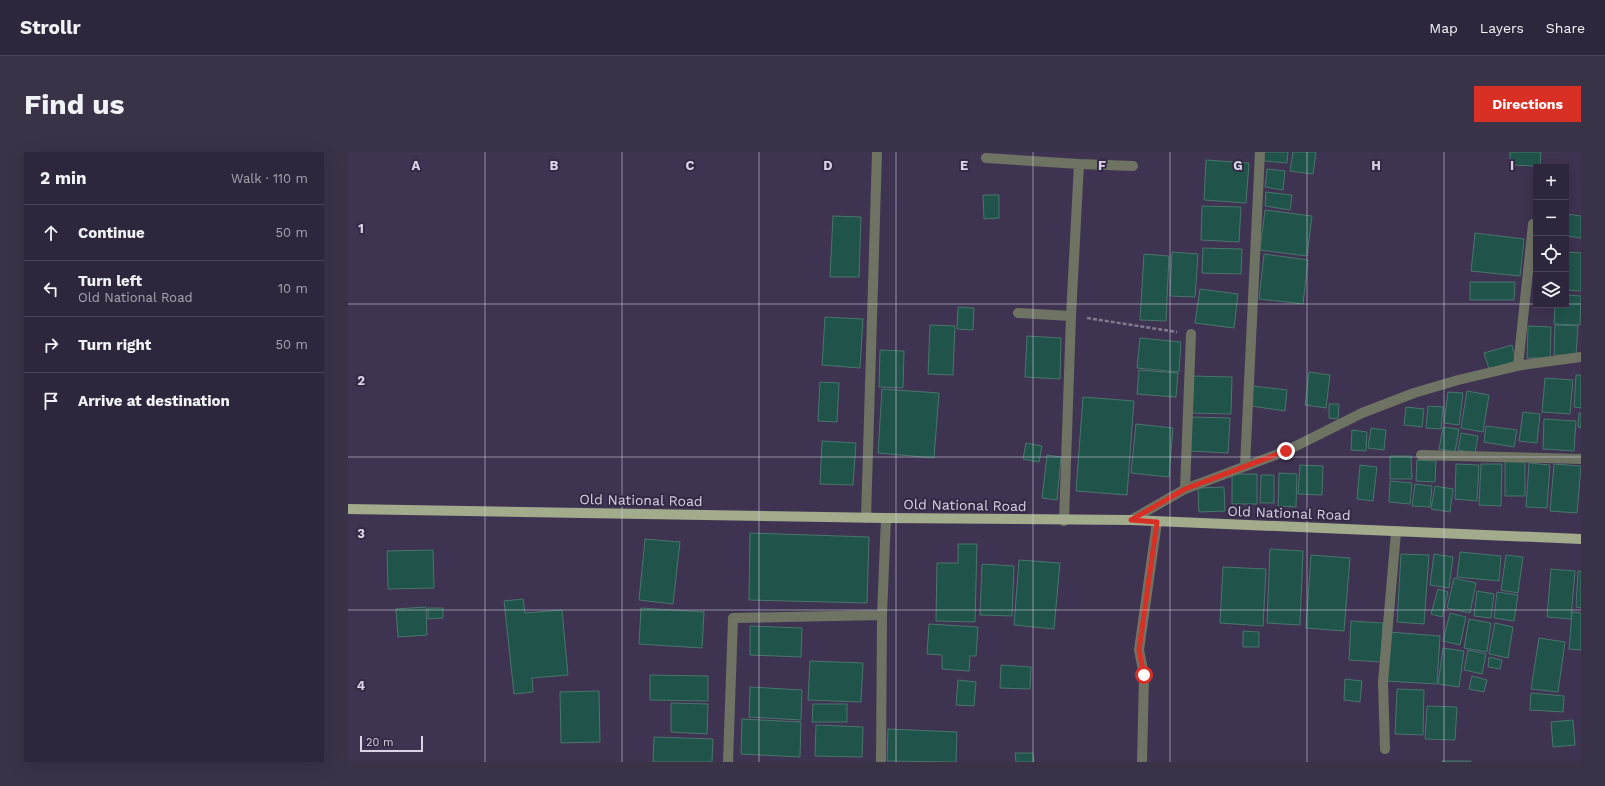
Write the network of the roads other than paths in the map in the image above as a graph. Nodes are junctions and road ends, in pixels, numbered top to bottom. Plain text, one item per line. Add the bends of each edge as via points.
1 (877, 152) edge
2 (1260, 152) edge
3 (986, 158) dead end
4 (1078, 164) junction
5 (1133, 166) dead end
6 (1533, 224) dead end
7 (1018, 313) dead end
8 (1071, 316) junction
9 (1191, 334) road end
10 (1581, 357) edge
11 (1518, 366) junction
12 (1421, 455) dead end
13 (1581, 459) edge
14 (1245, 466) junction
15 (1185, 489) junction
16 (348, 508) edge
17 (866, 518) junction
18 (886, 518) junction
19 (1131, 520) junction
20 (1064, 521) junction
21 (1157, 522) junction
22 (1396, 532) junction
23 (1581, 539) edge
24 (882, 615) junction
25 (1385, 748) dead end
26 (728, 762) edge
27 (881, 762) edge
28 (1142, 762) edge

1 - 17 street
2 - 14 street
3 - 4 street
4 - 5 street
4 - 8 street
6 - 11 street
7 - 8 street
8 - 20 street
9 - 15 street
10 - 11 street
11 - 14 street via 1414,393 1362,413 1286,451
12 - 13 street
14 - 15 street
15 - 19 street
16 - 17 main road, Old National Road
17 - 18 main road, Old National Road
18 - 20 main road, Old National Road
18 - 24 street
19 - 20 main road, Old National Road
19 - 21 main road, Old National Road
21 - 22 main road, Old National Road
21 - 28 street via 1139,650 1144,675
22 - 23 main road, Old National Road
22 - 25 street via 1383,682
24 - 26 street via 733,618
24 - 27 street

